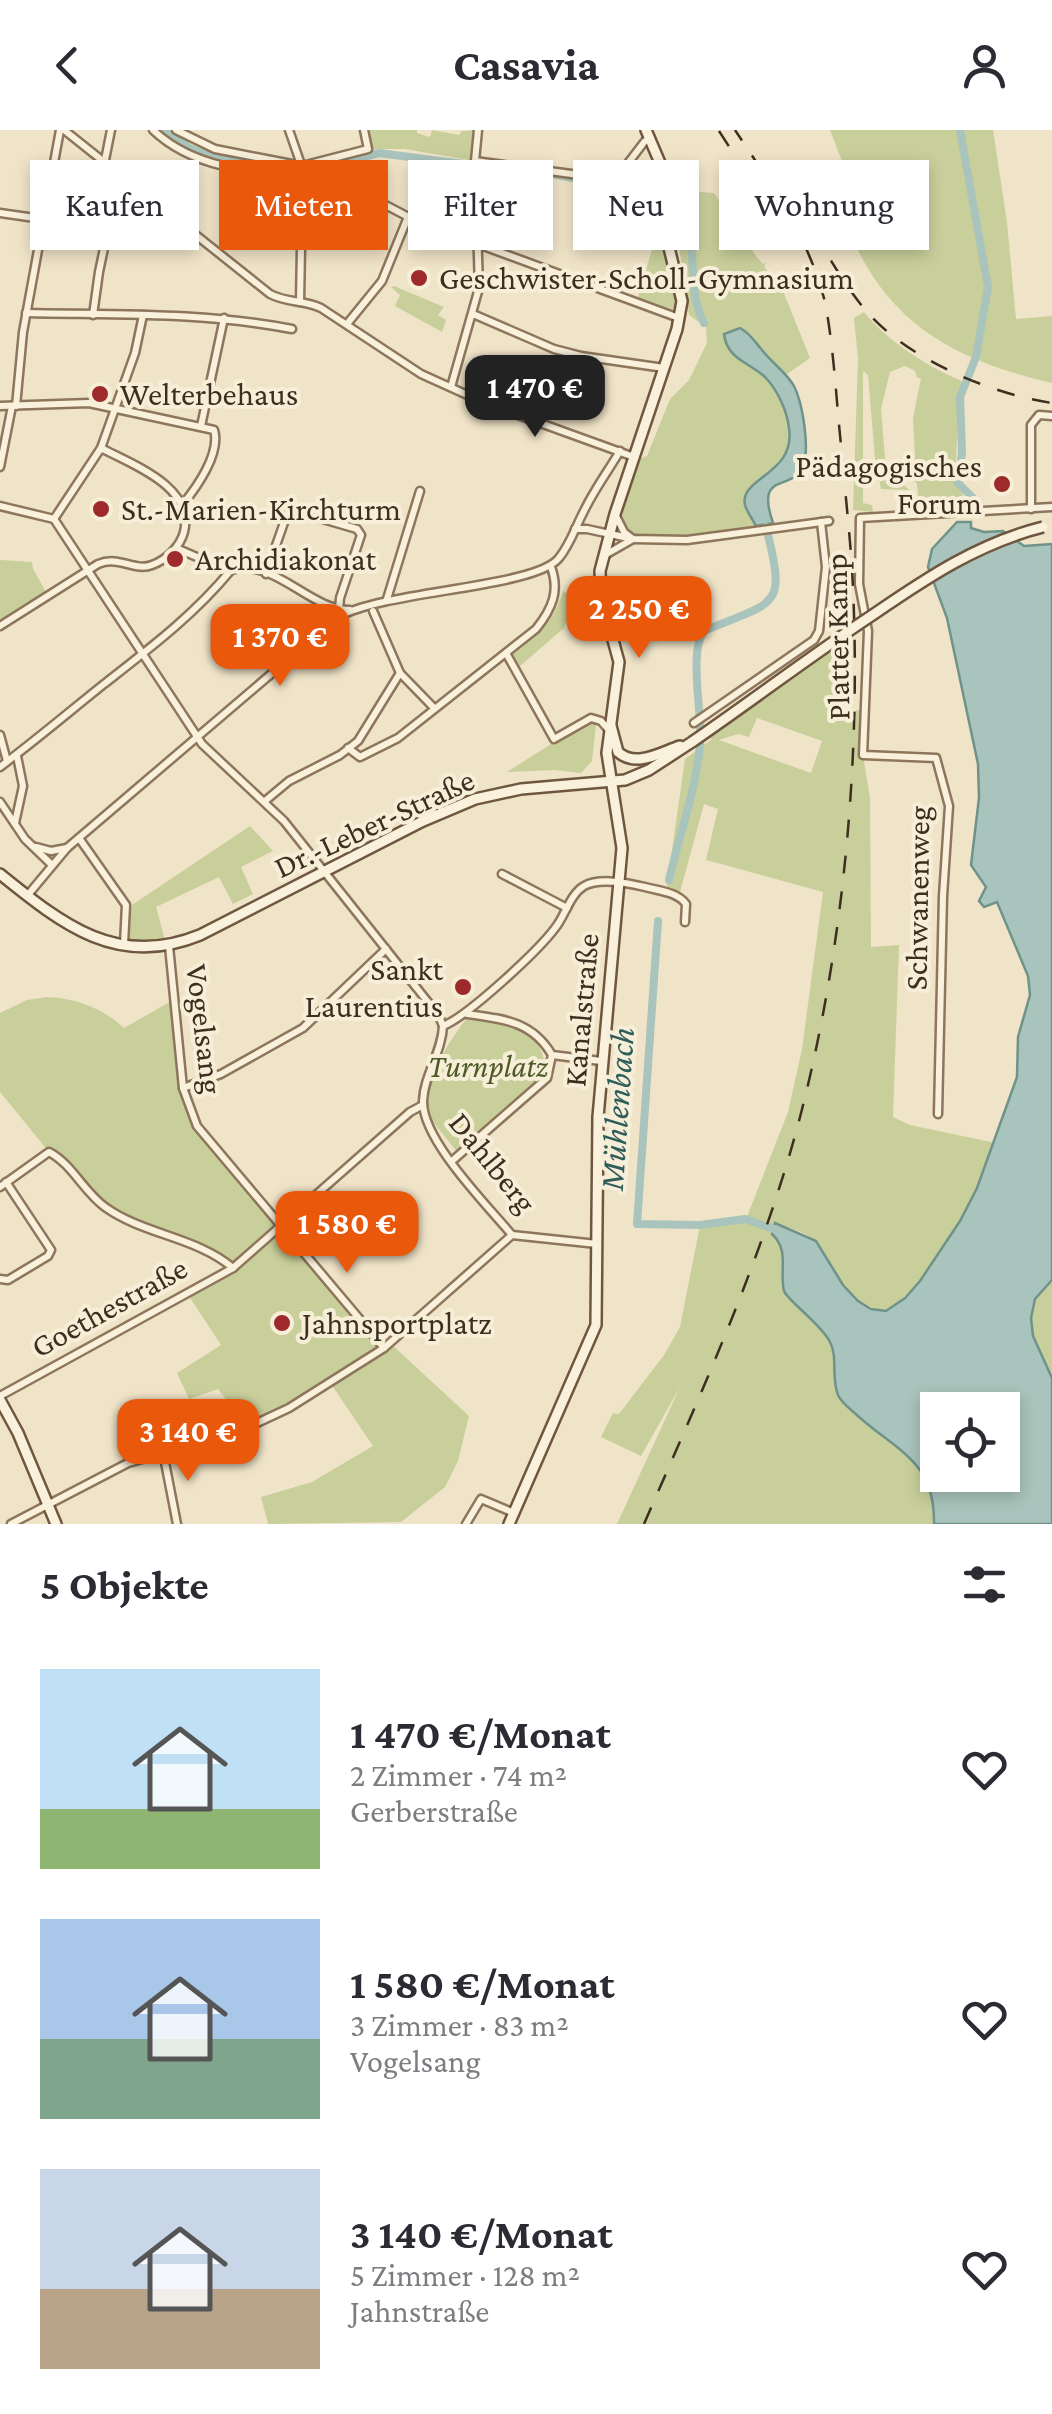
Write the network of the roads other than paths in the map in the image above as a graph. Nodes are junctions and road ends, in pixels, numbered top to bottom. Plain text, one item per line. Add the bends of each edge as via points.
1 (62, 130) edge
2 (111, 130) edge
3 (153, 130) edge
4 (176, 130) edge
5 (289, 130) edge
6 (364, 130) edge
7 (478, 130) edge
8 (648, 135) edge
9 (55, 160) edge
10 (105, 160) joint
11 (271, 160) edge
12 (300, 160) edge
13 (324, 160) edge
14 (475, 160) edge
15 (219, 164) edge
16 (553, 171) edge
17 (388, 206) edge
18 (0, 212) edge
19 (30, 217) edge
20 (408, 217) joint
21 (199, 236) edge
22 (37, 250) edge
23 (103, 250) edge
24 (300, 250) edge
25 (478, 250) edge
26 (496, 250) edge
27 (300, 302) junction
28 (26, 314) junction
29 (473, 314) junction
30 (94, 315) junction
31 (144, 315) junction
32 (224, 318) junction
33 (680, 318) junction
34 (347, 324) junction
35 (292, 329) dead end
36 (664, 368) junction
37 (450, 387) junction
38 (0, 406) edge
39 (14, 406) junction
40 (114, 407) junction
41 (1052, 416) edge
42 (200, 426) junction
43 (102, 448) junction
44 (620, 452) junction
45 (634, 456) junction
46 (0, 467) edge
47 (420, 491) dead end
48 (183, 504) junction
49 (0, 506) edge
50 (1052, 507) edge
51 (1031, 509) junction
52 (615, 514) junction
53 (54, 519) junction
54 (1048, 526) edge
55 (574, 530) junction
56 (608, 536) junction
57 (633, 540) junction
58 (176, 548) junction
59 (604, 556) junction
60 (551, 566) junction
61 (89, 570) junction
62 (230, 570) junction
63 (266, 574) junction
64 (340, 598) junction
65 (387, 599) junction
66 (326, 604) junction
67 (373, 611) dead end
68 (343, 613) junction
69 (0, 626) edge
70 (506, 652) junction
71 (142, 654) junction
72 (400, 673) junction
73 (434, 708) junction
74 (694, 724) dead end
75 (609, 725) junction
76 (0, 735) edge
77 (198, 736) junction
78 (692, 742) junction
79 (348, 748) junction
80 (864, 754) joint
81 (17, 756) junction
82 (4, 764) edge
83 (609, 783) junction
84 (265, 801) junction
85 (0, 802) edge
86 (7, 812) junction
87 (18, 812) junction
88 (16, 824) junction
89 (79, 838) junction
90 (30, 844) junction
91 (67, 848) junction
92 (52, 865) junction
93 (325, 872) junction
94 (0, 874) edge
95 (502, 874) dead end
96 (618, 883) junction
97 (28, 896) junction
98 (567, 908) junction
99 (685, 922) dead end
100 (124, 946) junction
101 (169, 946) junction
102 (386, 949) junction
103 (466, 1014) junction
104 (443, 1026) junction
105 (552, 1055) junction
106 (601, 1061) junction
107 (184, 1088) junction
108 (423, 1105) junction
109 (938, 1114) dead end
110 (452, 1161) junction
111 (3, 1184) edge
112 (282, 1227) junction
113 (512, 1236) junction
114 (597, 1244) junction
115 (233, 1268) junction
116 (0, 1279) edge
117 (384, 1348) junction
118 (0, 1398) edge
119 (162, 1451) junction
120 (47, 1504) junction
121 (514, 1512) junction
122 (11, 1524) edge
123 (56, 1524) edge
124 (178, 1524) edge
125 (466, 1524) edge
126 (509, 1524) edge

1 - 9 street
1 - 10 street
2 - 10 street
3 - 15 street via 169,146
4 - 11 street via 215,149
5 - 12 street
6 - 13 street via 368,148
7 - 14 street
8 - 16 street via 622,171 594,177
8 - 33 street via 666,178 664,227
17 - 20 street
18 - 19 street
20 - 34 street via 382,281
21 - 27 street via 270,294
22 - 28 street
23 - 30 street
24 - 27 street
25 - 29 street
26 - 33 street
27 - 34 street
28 - 30 street
28 - 39 street
29 - 36 street via 554,349
29 - 37 street
30 - 31 street
31 - 32 street
31 - 40 street
32 - 35 street
32 - 42 street
33 - 36 street
34 - 37 street
36 - 45 street
37 - 44 street
38 - 39 street
39 - 40 street
39 - 46 street
40 - 42 street
40 - 43 street
41 - 51 street via 1039,415 1030,437
42 - 48 street via 214,430 216,438
43 - 48 street via 156,478
43 - 53 street
44 - 45 street
44 - 55 street
45 - 52 street
47 - 65 street
48 - 58 street via 186,521
49 - 53 street
50 - 51 street
51 - 80 street, Platter Kamp via 860,518 859,584 868,631
52 - 56 street
52 - 57 street
53 - 61 street
54 - 78 street, bridge via 984,545 948,565
55 - 56 street
55 - 60 street
56 - 57 street
56 - 59 street
57 - 59 street
57 - 74 street via 687,540 825,521 826,566 814,640
58 - 61 street via 150,566 112,559
58 - 62 street
59 - 75 street via 601,596 619,662
60 - 65 street
60 - 70 street via 556,580 549,612
61 - 69 street
61 - 71 street
62 - 63 street
62 - 71 street via 196,610
63 - 64 street via 291,511 346,525 361,534
63 - 66 street
64 - 66 street
64 - 68 street
65 - 68 street
66 - 68 street
67 - 72 street
68 - 77 street
70 - 73 street
70 - 75 street via 554,738 590,718
71 - 77 street
71 - 81 street
72 - 73 street
72 - 79 street
73 - 79 street via 380,749 360,756
75 - 78 street via 628,760
75 - 83 street
76 - 82 street
77 - 84 street
77 - 89 street
78 - 83 street, Dr.-Leber-Straße via 637,776
79 - 84 street
80 - 109 street, Schwanenweg via 936,758 948,800
81 - 82 street
81 - 87 street via 23,786
83 - 93 street, Dr.-Leber-Straße via 484,796
83 - 96 street, Kanalstraße via 621,830
84 - 93 street
85 - 86 street
86 - 87 street
86 - 88 street
87 - 88 street
88 - 90 street
89 - 91 street
89 - 100 street via 126,905
90 - 91 street
90 - 92 street
91 - 92 street
92 - 97 street
93 - 101 street, Dr.-Leber-Straße
93 - 102 street
94 - 97 street, Dr.-Leber-Straße
95 - 98 street
96 - 98 street via 593,882
96 - 99 street via 679,896 686,904
96 - 106 street, Kanalstraße
97 - 100 street, Dr.-Leber-Straße via 80,932
98 - 103 street via 557,926
100 - 101 street, Dr.-Leber-Straße
101 - 107 street, Vogelsang
102 - 104 street
102 - 107 street via 303,1028
103 - 104 street
103 - 105 street via 515,1021
104 - 108 street
105 - 106 street
105 - 110 street via 546,1078
106 - 114 street, Kanalstraße
107 - 112 street, Vogelsang via 197,1126
108 - 110 street, Dahlberg
108 - 112 street, Goethestraße
110 - 113 street, Dahlberg
111 - 115 street via 49,1152 104,1206 220,1256
111 - 116 street via 51,1250
112 - 115 street, Goethestraße
112 - 117 street, Vogelsang
113 - 114 street, Dahlberg
113 - 117 street
114 - 121 street, Kanalstraße via 593,1336
115 - 118 street, Goethestraße
117 - 119 street via 272,1417
118 - 120 street
119 - 120 street
119 - 124 street
120 - 122 street
120 - 123 street
121 - 125 street via 481,1499
121 - 126 street, Kanalstraße

